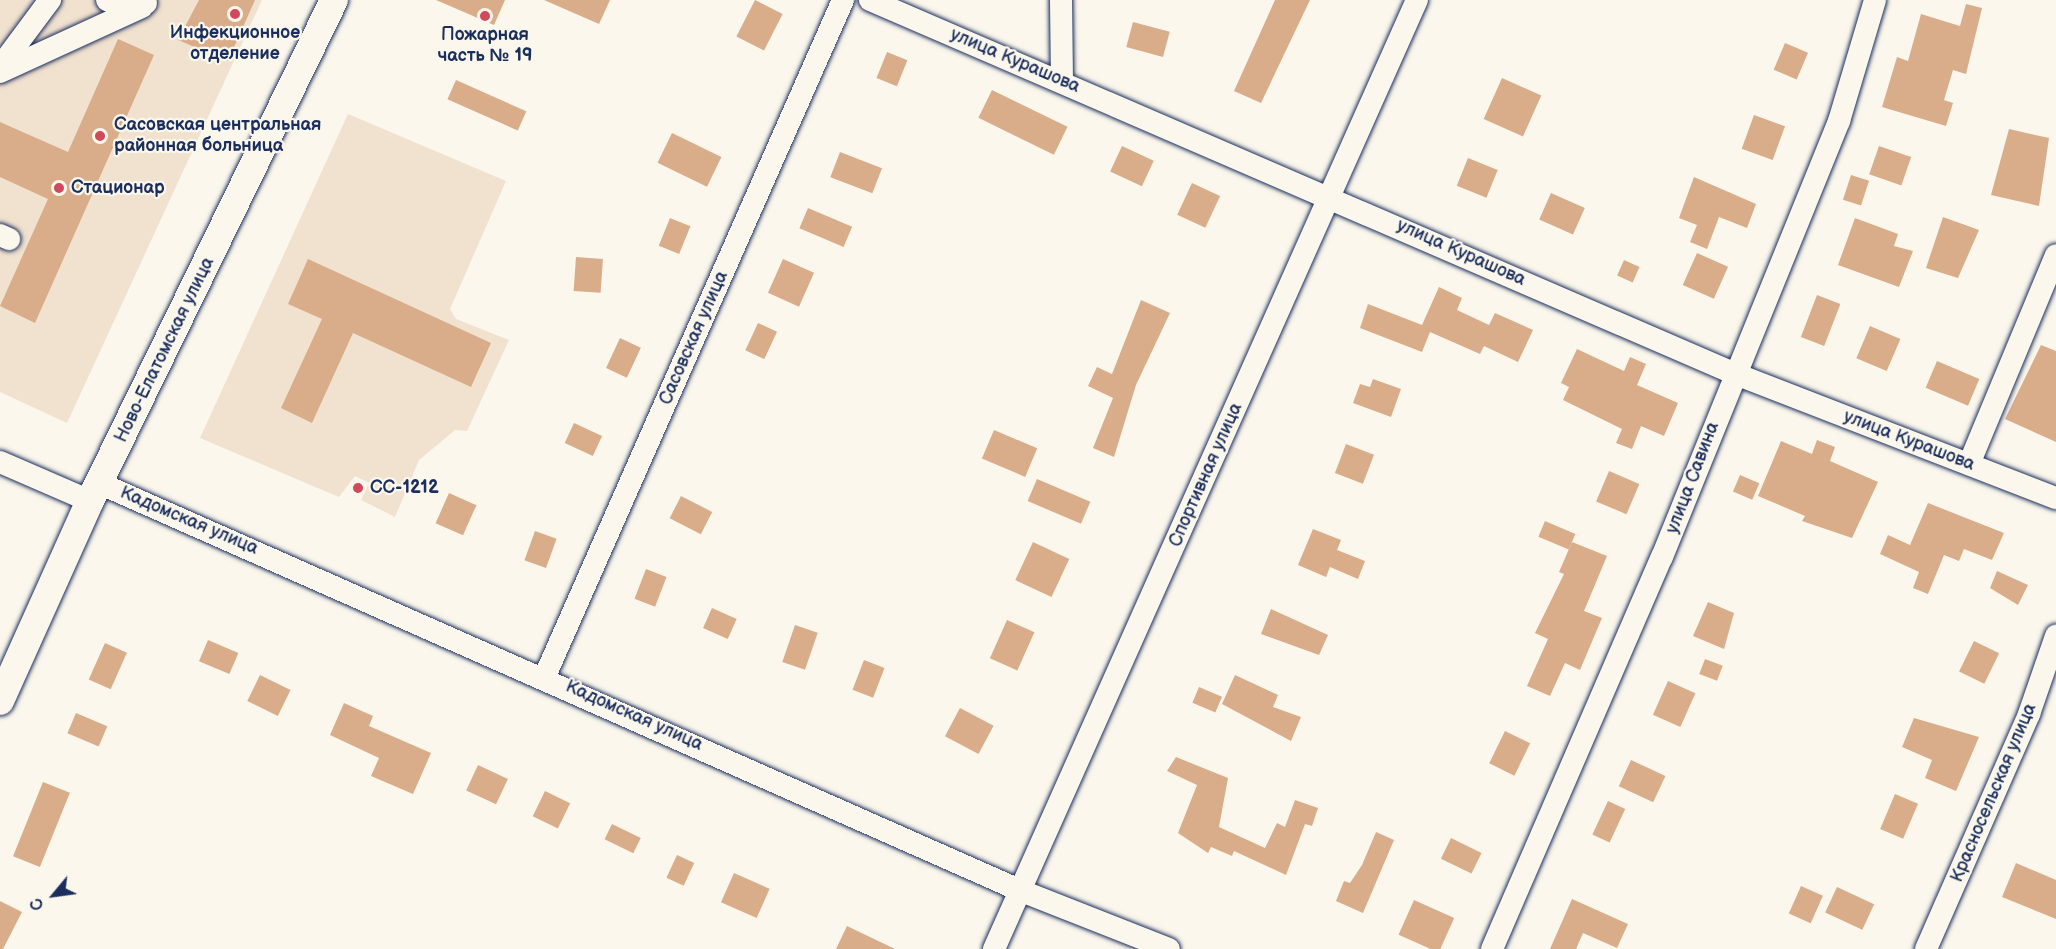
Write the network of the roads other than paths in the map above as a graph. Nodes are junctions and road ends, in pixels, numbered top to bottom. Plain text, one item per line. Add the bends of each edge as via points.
1 (50, 0) edge
2 (107, 0) edge
3 (334, 0) edge
4 (843, 0) edge
5 (870, 0) edge
6 (1061, 0) edge
7 (1417, 0) edge
8 (1875, 0) edge
9 (146, 3) edge
10 (0, 67) edge
11 (0, 72) edge
12 (1062, 81) junction
13 (1332, 196) junction
14 (2056, 255) edge
15 (1733, 373) junction
16 (0, 462) edge
17 (1969, 464) junction
18 (94, 492) junction
19 (2056, 498) edge
20 (2056, 636) edge
21 (544, 676) junction
22 (0, 701) edge
23 (1019, 890) junction
24 (994, 949) edge
25 (1169, 949) edge
26 (1492, 949) edge
27 (1926, 949) edge

1 - 10 street
2 - 9 street
3 - 18 main road, Ново-Елатомская улица
4 - 21 street, Сасовская улица
5 - 12 street, улица Курашова
6 - 12 street
7 - 13 street, Спортивная улица
8 - 15 street, улица Савина via 1839,121
9 - 11 street
12 - 13 street, улица Курашова
13 - 15 street, улица Курашова
13 - 23 street, Спортивная улица
14 - 17 street
15 - 17 street, улица Курашова
15 - 26 street, улица Савина via 1662,557
16 - 18 street, Кадомская улица
17 - 19 street, улица Курашова
18 - 21 street, Кадомская улица
18 - 22 main road, Ново-Елатомская улица
20 - 27 street, Красносельская улица via 2029,714
21 - 23 street, Кадомская улица
23 - 24 street, Спортивная улица
23 - 25 street, Кадомская улица

